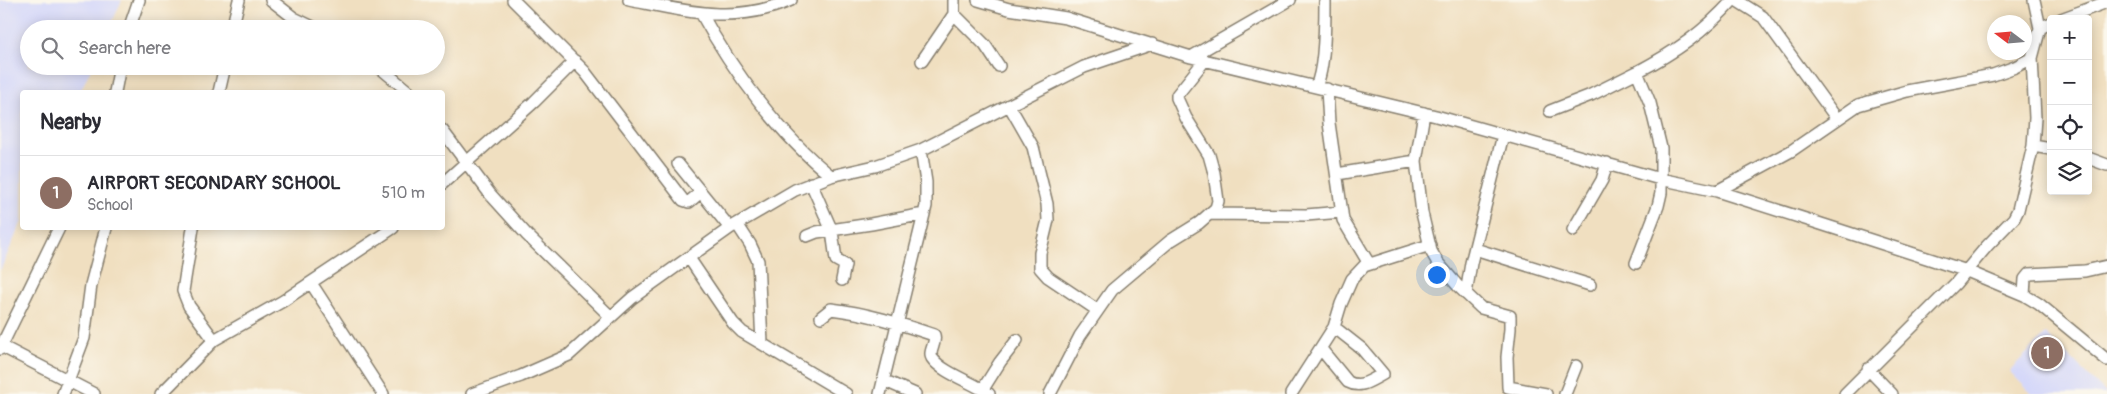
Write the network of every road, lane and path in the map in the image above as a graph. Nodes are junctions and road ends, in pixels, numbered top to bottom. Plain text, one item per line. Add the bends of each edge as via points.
1 (139, 0) edge
2 (239, 0) edge
3 (271, 0) edge
4 (513, 0) edge
5 (629, 0) edge
6 (792, 0) edge
7 (954, 0) edge
8 (978, 0) edge
9 (1290, 0) edge
10 (1735, 0) edge
11 (2034, 0) edge
12 (1325, 1) edge
13 (2107, 2) edge
14 (701, 13) junction
15 (954, 14) junction
16 (2072, 15) edge
17 (132, 20) edge
18 (234, 20) edge
19 (298, 20) edge
20 (2046, 26) edge
21 (1152, 44) junction
22 (1192, 57) junction
23 (2032, 58) joint
24 (1205, 60) junction
25 (2028, 60) edge
26 (575, 61) junction
27 (922, 61) dead end
28 (999, 66) dead end
29 (1637, 72) junction
30 (118, 75) edge
31 (223, 75) edge
32 (389, 75) edge
33 (1322, 88) junction
34 (115, 90) edge
35 (219, 90) edge
36 (408, 90) edge
37 (1009, 105) junction
38 (1550, 111) dead end
39 (1424, 113) junction
40 (1837, 119) junction
41 (445, 134) edge
42 (1503, 135) junction
43 (2033, 146) junction
44 (2047, 148) edge
45 (922, 150) junction
46 (2092, 159) edge
47 (1416, 161) junction
48 (468, 163) junction
49 (1607, 163) junction
50 (678, 164) dead end
51 (2107, 165) edge
52 (1337, 174) junction
53 (831, 176) junction
54 (1660, 179) junction
55 (445, 182) edge
56 (811, 183) junction
57 (1717, 191) junction
58 (702, 192) junction
59 (1342, 212) junction
60 (924, 214) junction
61 (1211, 214) junction
62 (734, 226) junction
63 (58, 230) edge
64 (105, 230) edge
65 (193, 230) edge
66 (390, 230) edge
67 (1573, 230) dead end
68 (832, 231) junction
69 (807, 236) dead end
70 (1430, 245) junction
71 (1475, 249) junction
72 (689, 258) junction
73 (1636, 263) dead end
74 (1367, 265) junction
75 (2107, 266) edge
76 (1966, 271) junction
77 (842, 280) dead end
78 (311, 283) junction
79 (1590, 285) dead end
80 (1466, 294) junction
81 (2024, 295) junction
82 (1097, 310) junction
83 (611, 317) junction
84 (821, 317) dead end
85 (898, 323) junction
86 (1334, 326) junction
87 (214, 340) junction
88 (1018, 340) dead end
89 (762, 342) junction
90 (1, 347) edge
91 (1321, 349) junction
92 (2107, 360) edge
93 (1576, 366) dead end
94 (1868, 370) junction
95 (67, 380) junction
96 (883, 380) junction
97 (1508, 390) edge
98 (986, 392) edge
99 (63, 394) edge
100 (94, 394) edge
101 (161, 394) edge
102 (383, 394) edge
103 (472, 394) edge
104 (846, 394) edge
105 (880, 394) edge
106 (915, 394) edge
107 (1050, 394) edge
108 (1291, 394) edge
109 (1546, 394) edge
110 (1564, 394) edge
111 (1845, 394) edge
112 (1892, 394) edge

1 - 17 street
2 - 18 street
3 - 19 street
4 - 26 street
5 - 14 street
6 - 14 street via 739,15
7 - 15 street
8 - 21 street via 1009,9 1066,18
9 - 22 street
10 - 29 street via 1698,34
10 - 40 street via 1763,17
11 - 20 street
12 - 33 street
13 - 16 street
14 - 53 street via 733,67 777,122
15 - 27 street
15 - 28 street via 985,46
20 - 23 street
21 - 22 street
21 - 37 street via 1084,67
22 - 24 street
23 - 43 street
24 - 33 street
24 - 61 street via 1177,98 1203,143 1214,172 1218,201
25 - 40 street via 1993,75 1872,100
26 - 48 street via 542,96
26 - 58 street via 683,200 689,202
29 - 38 street
29 - 54 street via 1650,103 1661,148
30 - 34 street
31 - 35 street
32 - 36 street
33 - 39 street
33 - 52 street
37 - 45 street
37 - 82 street via 1033,146 1047,204 1048,220 1040,268
39 - 42 street
39 - 47 street
40 - 57 street via 1790,151
41 - 48 street
42 - 49 street
42 - 71 street
43 - 44 street
43 - 76 street via 2014,218
45 - 53 street
45 - 60 street via 926,182
46 - 51 street
47 - 52 street
47 - 70 street via 1422,213
48 - 55 street
48 - 83 street via 490,194 527,235
49 - 54 street
49 - 67 street via 1602,180
50 - 58 street
52 - 59 street
53 - 56 street
54 - 57 street
54 - 73 street via 1658,206
56 - 62 street
56 - 68 street
57 - 76 street
58 - 62 street
59 - 61 street
59 - 74 street via 1350,233 1367,259
60 - 68 street
60 - 85 street
61 - 82 street via 1148,259 1112,290
62 - 72 street
62 - 89 street via 758,261
63 - 90 street
64 - 95 street via 91,285 84,338
65 - 87 street via 183,291 189,306
66 - 78 street
68 - 69 street
68 - 77 street via 836,260 845,265
70 - 74 street
70 - 80 street via 1434,258
71 - 79 street
71 - 80 street
72 - 83 street
72 - 89 street via 733,323 742,332
74 - 86 street via 1352,279
75 - 81 street via 2085,271 2029,274
76 - 81 street
76 - 94 street
78 - 87 street
78 - 102 street
80 - 97 street via 1481,308 1510,316
81 - 92 street
82 - 107 street
83 - 103 street via 569,355
84 - 85 street via 832,310
85 - 96 street
85 - 98 street via 934,335 933,359
86 - 91 street
86 - 91 street via 1362,349 1383,374 1362,384 1348,382
87 - 101 street
88 - 98 street via 1000,362
89 - 104 street
90 - 95 street
91 - 108 street
93 - 110 street
94 - 111 street
94 - 112 street
95 - 99 street
95 - 100 street
96 - 105 street
96 - 106 street
97 - 109 street

